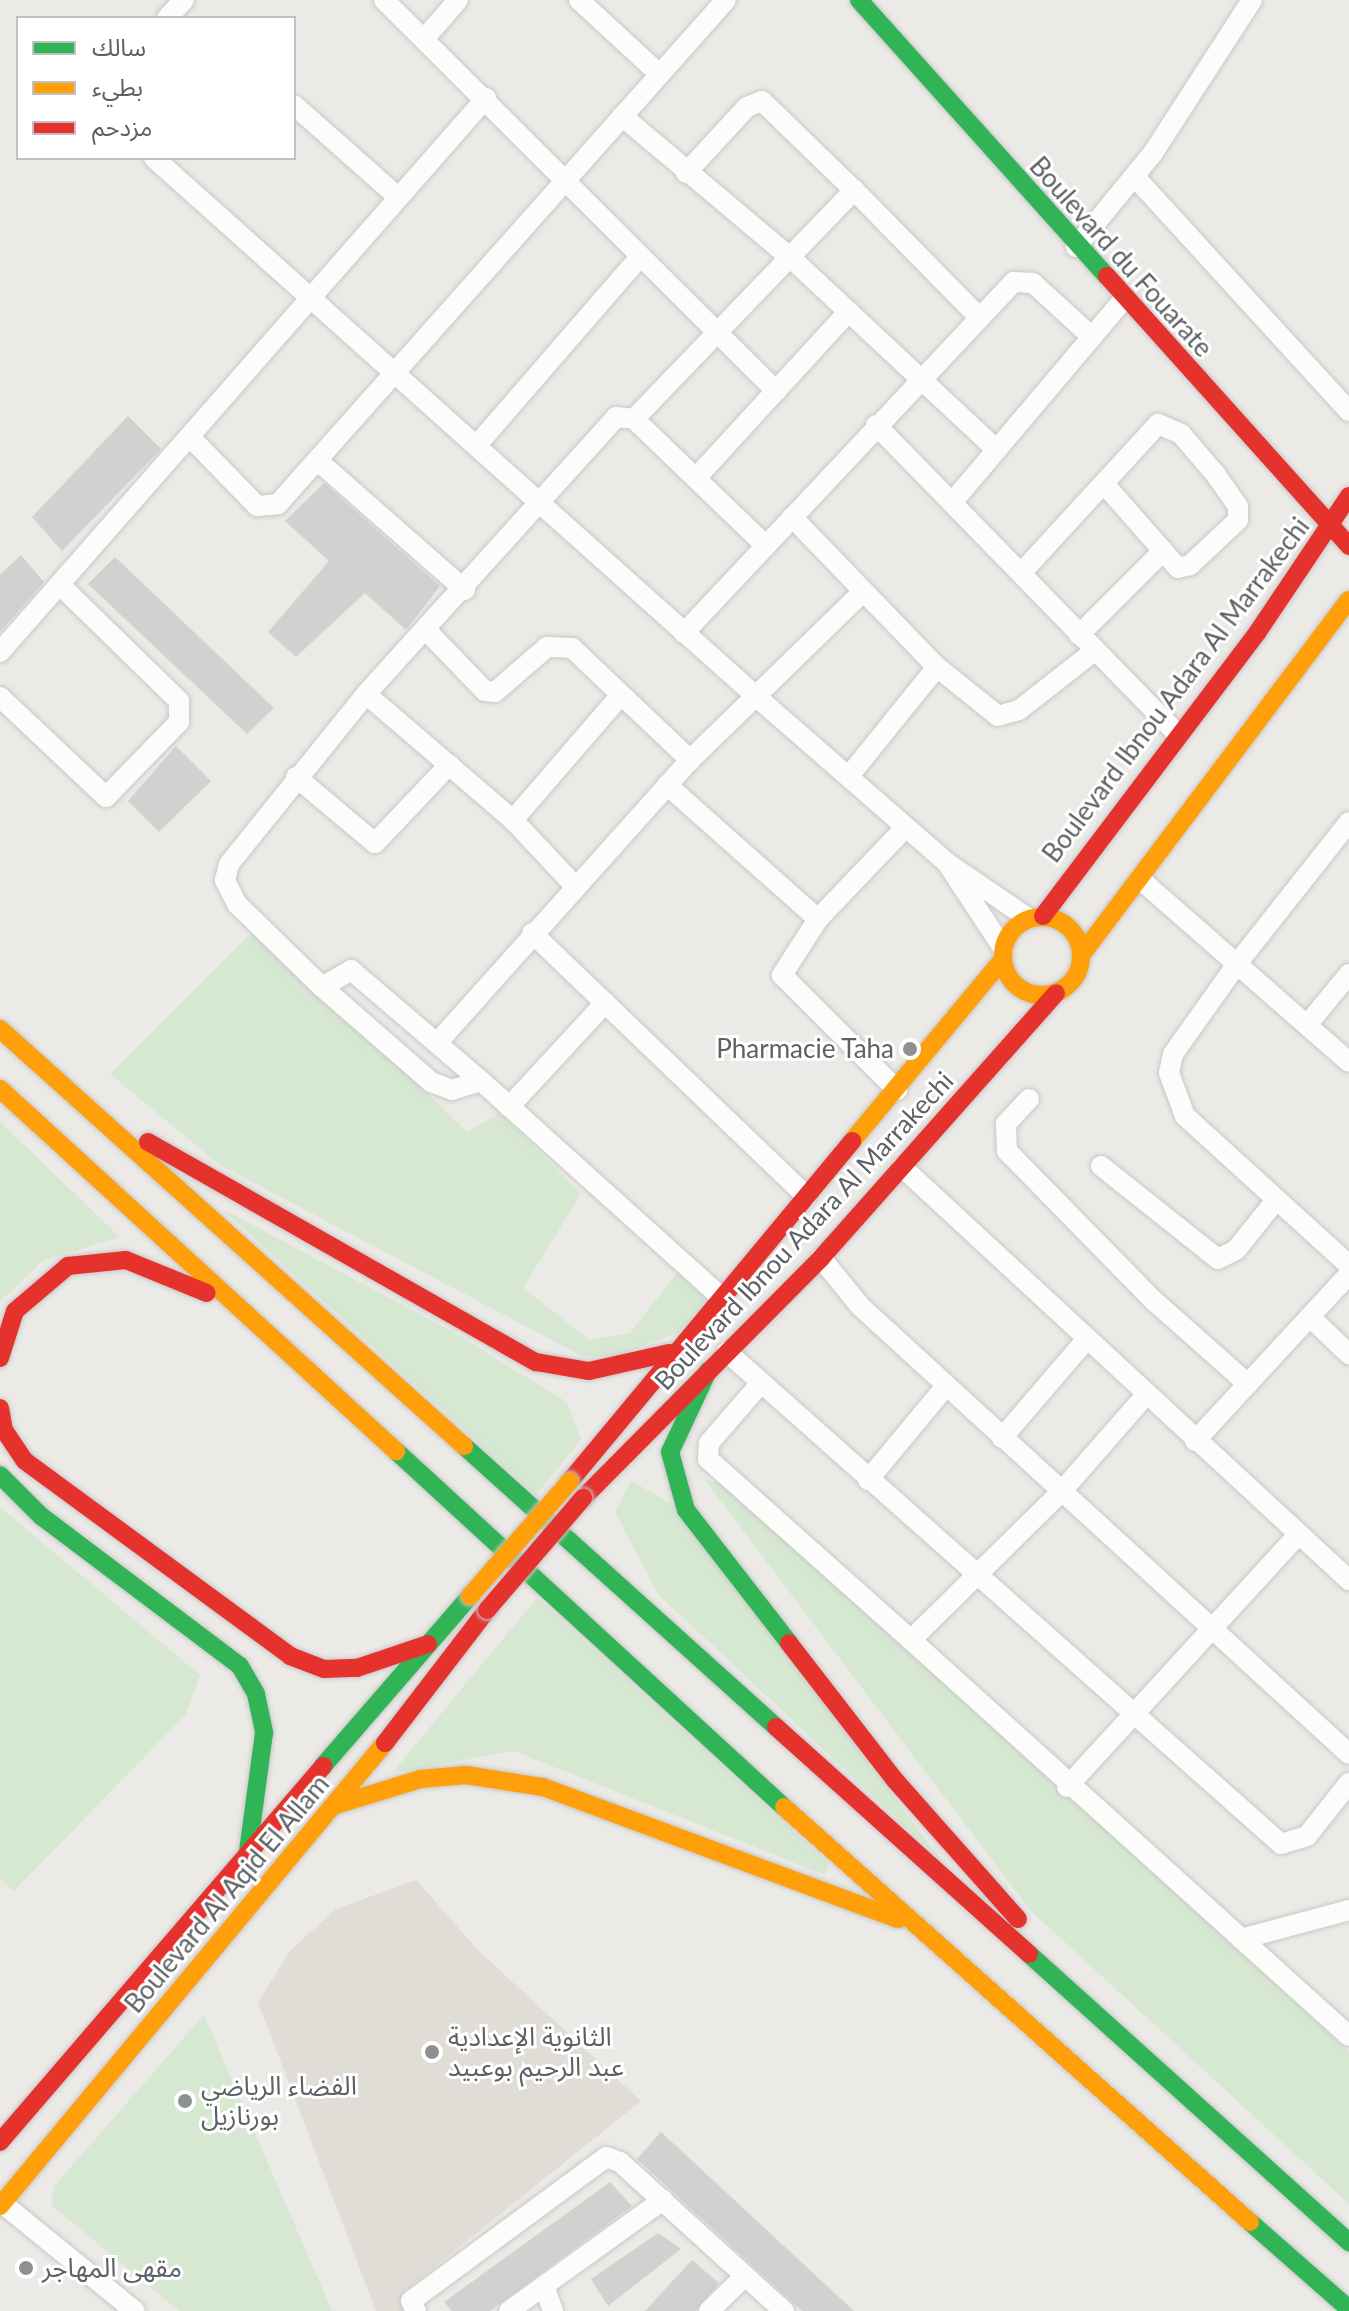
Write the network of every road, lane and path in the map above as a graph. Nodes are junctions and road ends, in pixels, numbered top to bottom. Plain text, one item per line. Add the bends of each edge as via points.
1 (384, 0) edge
2 (458, 0) edge
3 (579, 0) edge
4 (726, 0) edge
5 (859, 0) edge
6 (1252, 0) edge
7 (425, 38) junction
8 (658, 73) junction
9 (486, 98) junction
10 (296, 107) edge
11 (622, 116) junction
12 (156, 160) edge
13 (686, 173) junction
14 (1135, 177) junction
15 (565, 181) junction
16 (854, 190) junction
17 (397, 196) junction
18 (1076, 247) junction
19 (640, 257) junction
20 (792, 259) junction
21 (1124, 299) junction
22 (311, 302) junction
23 (849, 311) junction
24 (978, 316) junction
25 (715, 334) junction
26 (1092, 337) junction
27 (397, 371) junction
28 (917, 381) junction
29 (776, 391) junction
30 (1349, 411) edge
31 (634, 419) junction
32 (876, 425) junction
33 (190, 437) junction
34 (477, 445) junction
35 (997, 450) junction
36 (317, 460) junction
37 (696, 478) junction
38 (1105, 485) junction
39 (1349, 496) edge
40 (955, 499) junction
41 (543, 503) junction
42 (792, 517) junction
43 (1330, 527) junction
44 (766, 546) junction
45 (1349, 546) edge
46 (1163, 551) junction
47 (1023, 571) junction
48 (60, 585) junction
49 (465, 590) junction
50 (863, 592) junction
51 (1349, 600) edge
52 (428, 632) junction
53 (684, 633) junction
54 (1079, 635) junction
55 (0, 652) edge
56 (1093, 652) junction
57 (937, 667) junction
58 (366, 694) junction
59 (621, 695) junction
60 (0, 697) edge
61 (758, 698) junction
62 (1178, 735) junction
63 (690, 760) junction
64 (449, 765) junction
65 (849, 776) junction
66 (296, 777) junction
67 (667, 785) junction
68 (513, 820) junction
69 (1349, 822) edge
70 (906, 827) junction
71 (947, 863) junction
72 (1141, 880) junction
73 (576, 887) junction
74 (1036, 917) junction
75 (818, 919) junction
76 (532, 933) junction
77 (1003, 954) junction
78 (1082, 954) junction
79 (1237, 964) junction
80 (1349, 974) edge
81 (322, 987) junction
82 (1056, 993) junction
83 (605, 1003) junction
84 (1307, 1025) junction
85 (0, 1029) edge
86 (437, 1043) junction
87 (25, 1051) junction
88 (1349, 1062) edge
89 (481, 1081) junction
90 (0, 1089) edge
91 (897, 1090) junction
92 (1029, 1099) dead end
93 (509, 1107) junction
94 (1101, 1166) dead end
95 (902, 1167) junction
96 (806, 1196) junction
97 (1276, 1200) junction
98 (821, 1258) junction
99 (1349, 1265) edge
100 (1349, 1274) edge
101 (721, 1297) junction
102 (232, 1304) junction
103 (1310, 1317) junction
104 (1085, 1341) junction
105 (727, 1352) junction
106 (669, 1353) junction
107 (1349, 1354) edge
108 (0, 1358) edge
109 (708, 1371) junction
110 (761, 1383) junction
111 (1248, 1384) junction
112 (946, 1386) junction
113 (1145, 1396) junction
114 (0, 1408) edge
115 (1002, 1438) junction
116 (1195, 1441) junction
117 (0, 1475) edge
118 (868, 1480) junction
119 (1061, 1492) junction
120 (1298, 1535) junction
121 (974, 1577) junction
122 (1349, 1580) edge
123 (470, 1596) joint
124 (487, 1610) joint
125 (1208, 1630) junction
126 (911, 1640) junction
127 (428, 1644) junction
128 (1132, 1715) junction
129 (1349, 1754) edge
130 (1349, 1783) edge
131 (1067, 1787) junction
132 (333, 1806) junction
133 (248, 1852) junction
134 (1349, 1910) edge
135 (912, 1924) junction
136 (1241, 1939) junction
137 (1349, 2036) edge
138 (1130, 2045) junction
139 (0, 2142) edge
140 (663, 2200) junction
141 (1, 2205) edge
142 (1349, 2242) edge
143 (745, 2276) junction
144 (544, 2286) junction
145 (1349, 2309) edge
146 (135, 2311) edge
147 (416, 2311) edge
148 (509, 2311) edge
149 (553, 2311) edge
150 (709, 2311) edge
151 (784, 2311) edge

1 - 7 street
2 - 7 street
3 - 8 street
4 - 8 street
5 - 18 main road, Boulevard du Fouarate
6 - 14 street
7 - 9 street
8 - 11 street
9 - 15 street
9 - 17 street
10 - 17 street
11 - 13 street
11 - 15 street
12 - 22 street
13 - 16 street via 747,107 762,101
13 - 20 street
14 - 18 street
14 - 30 street
15 - 19 street
15 - 27 street
16 - 20 street
16 - 24 street
17 - 22 street
18 - 21 main road, Boulevard du Fouarate
19 - 25 street
19 - 34 street
20 - 23 street
20 - 25 street
21 - 26 street
21 - 43 main road, Boulevard du Fouarate
22 - 27 street
22 - 33 street
23 - 28 street
23 - 29 street
24 - 26 street via 1014,282 1028,281
24 - 28 street
25 - 29 street
25 - 31 street
26 - 35 street
27 - 34 street
27 - 36 street
28 - 32 street
28 - 35 street
29 - 37 street
31 - 37 street
31 - 41 street via 622,414 607,424
32 - 40 street
32 - 42 street
33 - 36 street via 257,506 278,504
33 - 48 street
34 - 41 street
35 - 40 street
36 - 49 street
37 - 44 street
38 - 46 street
38 - 46 street via 1152,427 1181,434 1238,506 1238,520 1185,568
38 - 47 street
39 - 43 main road, Boulevard Ibnou Adara Al Marrakechi
40 - 47 street
41 - 49 street
41 - 53 street
42 - 44 street
42 - 50 street
43 - 45 main road, Boulevard du Fouarate
43 - 62 main road, Boulevard Ibnou Adara Al Marrakechi
44 - 53 street
46 - 54 street
47 - 54 street
48 - 55 street
48 - 60 street via 179,701 179,722 106,797
49 - 52 street
50 - 57 street
50 - 61 street
51 - 72 main road
52 - 58 street
52 - 59 street via 485,691 504,688 559,644
53 - 61 street
54 - 56 street
56 - 57 street via 1008,716 985,709
56 - 62 street
57 - 65 street
58 - 64 street
58 - 66 street
59 - 63 street
59 - 68 street
61 - 63 street
61 - 65 street
62 - 74 main road, Boulevard Ibnou Adara Al Marrakechi
63 - 67 street
64 - 66 street via 375,843
64 - 68 street
65 - 70 street
66 - 81 street via 225,880 237,904
67 - 73 street
67 - 75 street
68 - 73 street
69 - 79 street
70 - 71 street
70 - 75 street
71 - 74 street
71 - 77 street
72 - 78 main road
72 - 79 street
73 - 76 street
74 - 77 main road
74 - 78 main road via 1070,927
75 - 91 street via 782,975
76 - 83 street
76 - 86 street
77 - 82 main road via 1015,985
77 - 91 main road, Boulevard Ibnou Adara Al Marrakechi
78 - 82 main road via 1075,978
79 - 84 street
79 - 97 street via 1173,1054 1170,1087 1185,1116
80 - 84 street
81 - 86 street via 351,970
81 - 89 street via 431,1082 452,1090
82 - 95 main road, Boulevard Ibnou Adara Al Marrakechi
83 - 93 street
83 - 96 street
84 - 88 street
85 - 87 main road
86 - 89 street
87 - 106 main road via 265,1214 536,1362 589,1371
87 - 138 main road
89 - 93 street
90 - 102 main road
91 - 96 main road, Boulevard Ibnou Adara Al Marrakechi
92 - 111 street via 1006,1124 1007,1151 1153,1300
93 - 101 street
94 - 97 street via 1218,1259 1236,1250
95 - 98 main road, Boulevard Ibnou Adara Al Marrakechi
95 - 104 street
96 - 101 main road, Boulevard Ibnou Adara Al Marrakechi
97 - 99 street
98 - 105 main road, Boulevard Ibnou Adara Al Marrakechi
98 - 112 street via 860,1306
100 - 103 street
101 - 106 main road, Boulevard Ibnou Adara Al Marrakechi
102 - 108 main road via 126,1260 99,1258 42,1282 15,1311
102 - 135 main road
103 - 107 street
103 - 111 street
104 - 113 street
104 - 115 street
105 - 109 main road, Boulevard Ibnou Adara Al Marrakechi
105 - 110 street
106 - 123 main road, Boulevard Ibnou Adara Al Marrakechi, bridge via 570,1481
109 - 124 main road, Boulevard Ibnou Adara Al Marrakechi, bridge via 583,1498
109 - 138 main road via 679,1420 670,1452 686,1510 894,1779
110 - 118 street
110 - 126 street via 709,1443 708,1459
111 - 116 street
112 - 115 street
112 - 118 street
113 - 116 street
113 - 119 street
114 - 127 main road via 4,1430 25,1461 194,1593 290,1656 324,1669 357,1668
115 - 119 street
116 - 120 street
117 - 133 main road via 41,1516 240,1666 256,1694 264,1733
118 - 121 street
119 - 121 street
119 - 125 street
120 - 122 street
120 - 125 street
121 - 126 street
121 - 128 street
123 - 127 main road, Boulevard Al Aqid El Allam
124 - 132 main road, Boulevard Al Aqid El Allam
125 - 128 street
125 - 129 street
126 - 131 street
127 - 133 main road, Boulevard Al Aqid El Allam
128 - 130 street via 1281,1844 1307,1836
128 - 131 street
131 - 136 street
132 - 135 main road via 420,1779 466,1775 543,1787
132 - 141 main road, Boulevard Al Aqid El Allam
133 - 139 main road, Boulevard Al Aqid El Allam
134 - 136 street
135 - 145 main road
136 - 137 street
138 - 142 main road
140 - 143 street
140 - 144 street
140 - 147 street via 620,2162 590,2163 411,2301
141 - 146 street
143 - 150 street
143 - 151 street
144 - 148 street
144 - 149 street

